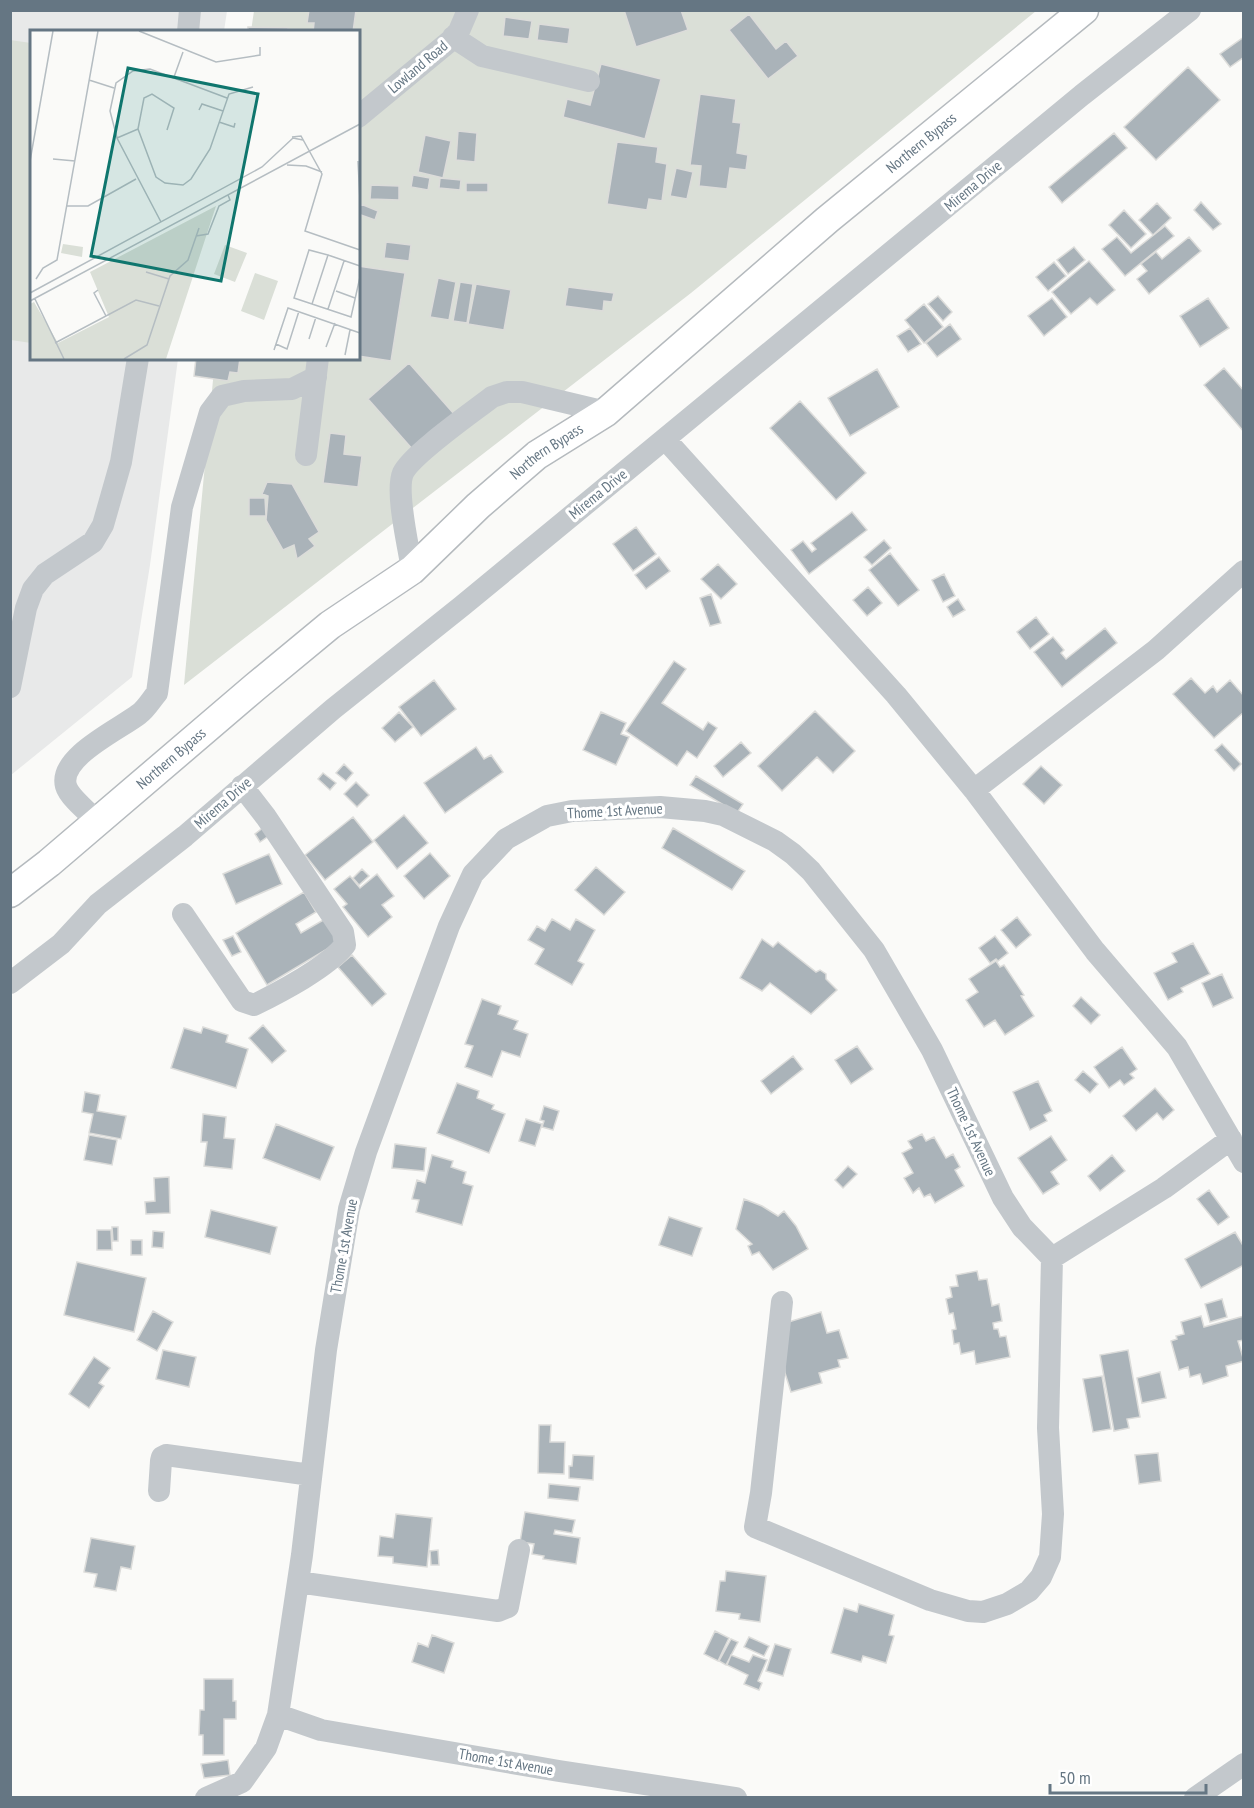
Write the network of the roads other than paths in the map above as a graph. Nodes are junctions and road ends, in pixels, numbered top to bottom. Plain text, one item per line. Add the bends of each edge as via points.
1 (190, 10) edge
2 (468, 10) edge
3 (1084, 10) edge
4 (1190, 10) edge
5 (188, 30) edge
6 (453, 38) junction
7 (589, 81) dead end
8 (360, 115) edge
9 (138, 360) edge
10 (317, 368) edge
11 (606, 412) junction
12 (665, 439) junction
13 (306, 455) dead end
14 (412, 570) junction
15 (1244, 571) edge
16 (10, 687) edge
17 (242, 786) junction
18 (974, 790) junction
19 (97, 821) junction
20 (10, 893) edge
21 (183, 914) dead end
22 (10, 983) edge
23 (1231, 1139) junction
24 (1244, 1162) edge
25 (1052, 1258) junction
26 (782, 1302) dead end
27 (311, 1475) junction
28 (159, 1491) dead end
29 (519, 1550) dead end
30 (298, 1582) junction
31 (278, 1715) junction
32 (1244, 1764) edge
33 (206, 1797) edge
34 (736, 1797) edge
35 (1195, 1797) edge

1 - 5 street
2 - 6 street, Lowland Road
3 - 11 main road, Northern Bypass via 836,213
4 - 12 street, Mirema Drive
6 - 7 street via 482,56
6 - 8 street, Lowland Road
9 - 16 street via 121,462 104,525 93,542 45,574 33,589
10 - 13 street
10 - 19 street via 292,389 222,396 210,412 182,507 157,693 141,713 81,753 66,770 66,786
11 - 14 main road, Northern Bypass via 537,455
11 - 14 street via 507,392 492,397 412,460 403,474 400,493
12 - 17 street, Mirema Drive
12 - 18 street via 896,695
14 - 19 main road, Northern Bypass via 330,625
15 - 18 street via 1156,650
17 - 21 street via 343,932 345,945 338,954 254,1005 242,1002
17 - 22 street, Mirema Drive via 98,903 61,944
18 - 23 street via 1095,951 1177,1047
19 - 20 main road, Northern Bypass
23 - 24 street
23 - 25 street via 1164,1188
25 - 26 street via 1050,1557 1029,1591 983,1612 930,1600 755,1527
25 - 27 street, Thome 1st Avenue via 1022,1227 1003,1198 932,1050 879,958 811,871 793,854 749,827 705,811 633,807 547,816 506,839 473,874 449,926 390,1084 349,1209
27 - 28 street via 166,1455 161,1461
27 - 30 street, Thome 1st Avenue
29 - 30 street via 508,1607 498,1611
30 - 31 street, Thome 1st Avenue
31 - 33 street, Thome 1st Avenue via 266,1748 242,1782
31 - 34 street, Thome 1st Avenue via 321,1730
32 - 35 street

